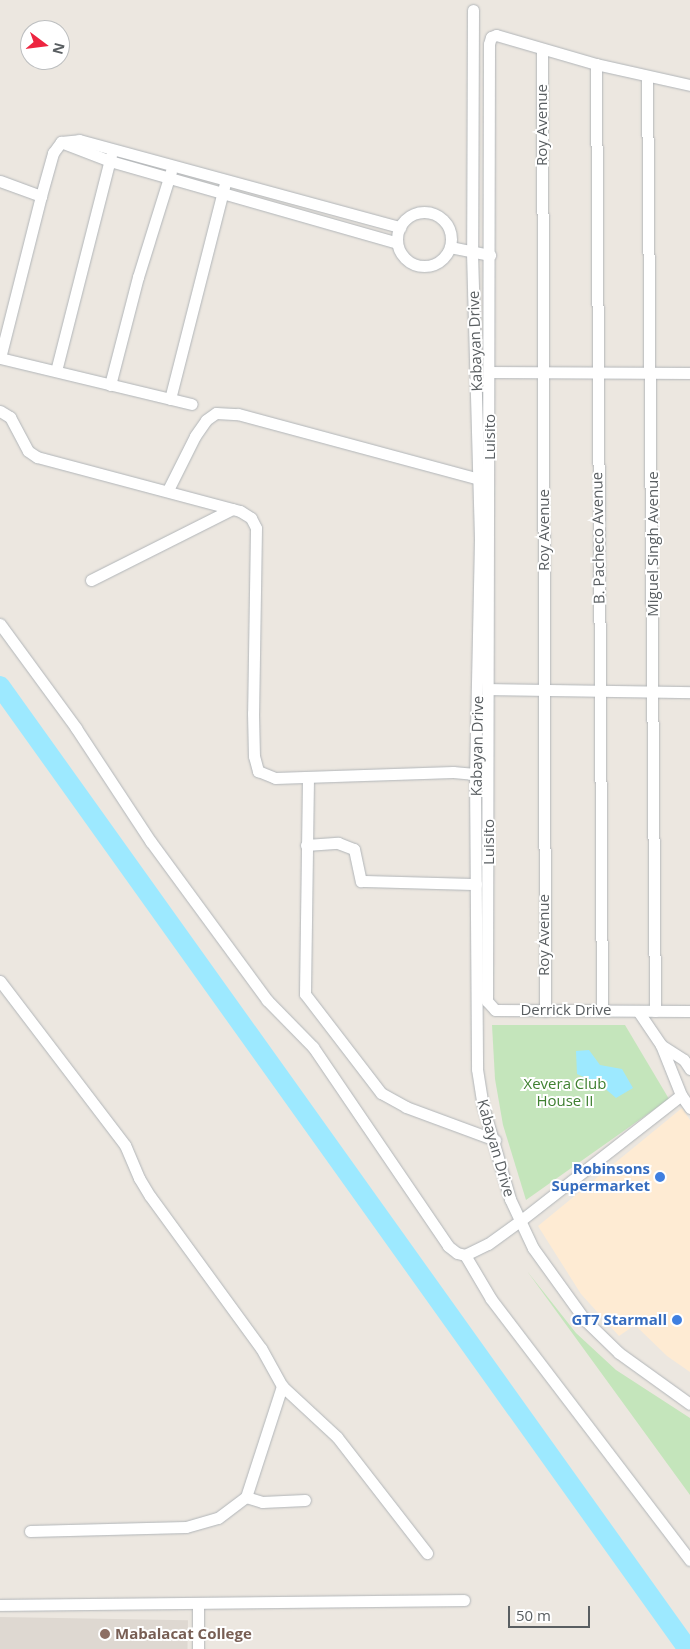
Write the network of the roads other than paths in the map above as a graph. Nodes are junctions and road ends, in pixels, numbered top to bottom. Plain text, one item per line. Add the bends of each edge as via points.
1 (473, 10) dead end
2 (542, 49) junction
3 (596, 64) junction
4 (648, 77) junction
5 (690, 85) edge
6 (61, 142) junction
7 (113, 149) junction
8 (110, 161) junction
9 (170, 172) junction
10 (0, 181) edge
11 (225, 186) junction
12 (269, 192) junction
13 (41, 196) junction
14 (265, 203) junction
15 (359, 216) junction
16 (400, 227) junction
17 (355, 230) junction
18 (397, 243) junction
19 (450, 247) junction
20 (472, 252) junction
21 (490, 255) junction
22 (0, 358) edge
23 (56, 371) junction
24 (490, 372) junction
25 (544, 372) junction
26 (690, 372) edge
27 (652, 373) junction
28 (596, 374) junction
29 (110, 385) junction
30 (170, 399) junction
31 (192, 404) dead end
32 (0, 412) edge
33 (479, 479) junction
34 (168, 490) junction
35 (232, 509) junction
36 (91, 580) dead end
37 (0, 624) edge
38 (489, 688) junction
39 (544, 690) junction
40 (601, 690) junction
41 (690, 692) edge
42 (653, 693) junction
43 (475, 774) junction
44 (308, 778) junction
45 (306, 845) junction
46 (476, 884) junction
47 (0, 981) edge
48 (495, 1010) joint
49 (638, 1010) junction
50 (690, 1010) edge
51 (544, 1011) junction
52 (602, 1011) junction
53 (655, 1011) junction
54 (661, 1045) junction
55 (690, 1068) edge
56 (681, 1095) junction
57 (690, 1108) edge
58 (495, 1140) junction
59 (520, 1221) junction
60 (465, 1255) junction
61 (282, 1386) junction
62 (690, 1404) edge
63 (246, 1497) junction
64 (305, 1500) dead end
65 (30, 1531) dead end
66 (427, 1553) dead end
67 (690, 1560) edge
68 (464, 1600) dead end
69 (198, 1603) junction
70 (0, 1605) edge
71 (198, 1649) edge

1 - 20 street, Kabayan Drive
2 - 3 street, Luisito
2 - 21 street, Luisito via 491,36
2 - 25 street, Roy Avenue
3 - 4 street, Luisito
3 - 28 street, B. Pacheco Avenue
4 - 5 street, Luisito
4 - 27 street, Miguel Singh Avenue
6 - 7 street via 79,140
6 - 8 street
6 - 13 street via 53,153
7 - 8 street
7 - 9 street
8 - 9 street
8 - 23 street
9 - 11 street
9 - 29 street
10 - 13 street
11 - 12 street
11 - 14 street
11 - 30 street
12 - 14 street
12 - 15 street
13 - 22 street
14 - 17 street
15 - 16 street
15 - 17 street
16 - 18 street
16 - 19 street via 417,213 434,214 447,225
17 - 18 street
18 - 19 street via 405,259 421,266 439,262
19 - 20 street
20 - 21 street
20 - 33 street, Kabayan Drive
21 - 24 street, Luisito
22 - 23 street
23 - 29 street
24 - 25 street
24 - 38 street, Luisito
25 - 28 street
25 - 39 street, Roy Avenue
26 - 27 street
27 - 28 street
27 - 42 street, Miguel Singh Avenue
28 - 40 street, B. Pacheco Avenue
29 - 30 street
30 - 31 street
32 - 34 street via 10,417 28,451 37,457
33 - 34 street via 238,414 216,413 195,436
33 - 43 street, Kabayan Drive
34 - 35 street
35 - 36 street
35 - 44 street via 251,518 256,528 255,763 258,771 270,777
37 - 60 street via 76,728 151,842 258,989 313,1047 448,1246
38 - 39 street
38 - 48 street, Luisito via 487,1001
39 - 40 street
39 - 51 street, Roy Avenue
40 - 42 street
40 - 52 street, B. Pacheco Avenue
41 - 42 street
42 - 53 street, Miguel Singh Avenue
43 - 44 street via 453,772
43 - 46 street, Kabayan Drive
44 - 45 street
45 - 46 street via 338,843 354,849 361,881
45 - 58 street via 305,994 381,1093 406,1107
46 - 58 street, Kabayan Drive via 477,1069 483,1106
47 - 61 street via 125,1145 138,1178 261,1348
48 - 51 street, Derrick Drive
49 - 52 street, Derrick Drive
49 - 53 street, Derrick Drive
49 - 54 street
50 - 53 street, Derrick Drive
51 - 52 street, Derrick Drive
54 - 55 street via 684,1060
54 - 56 street
56 - 57 street
56 - 59 street
58 - 59 street, Kabayan Drive via 510,1199
59 - 60 street
59 - 62 street, Kabayan Drive via 533,1248 585,1320 619,1353
60 - 67 street via 491,1299 666,1533
61 - 63 street
61 - 66 street via 337,1437
63 - 64 street via 262,1502
63 - 65 street via 218,1518 186,1527
68 - 69 street
69 - 70 street
69 - 71 street

